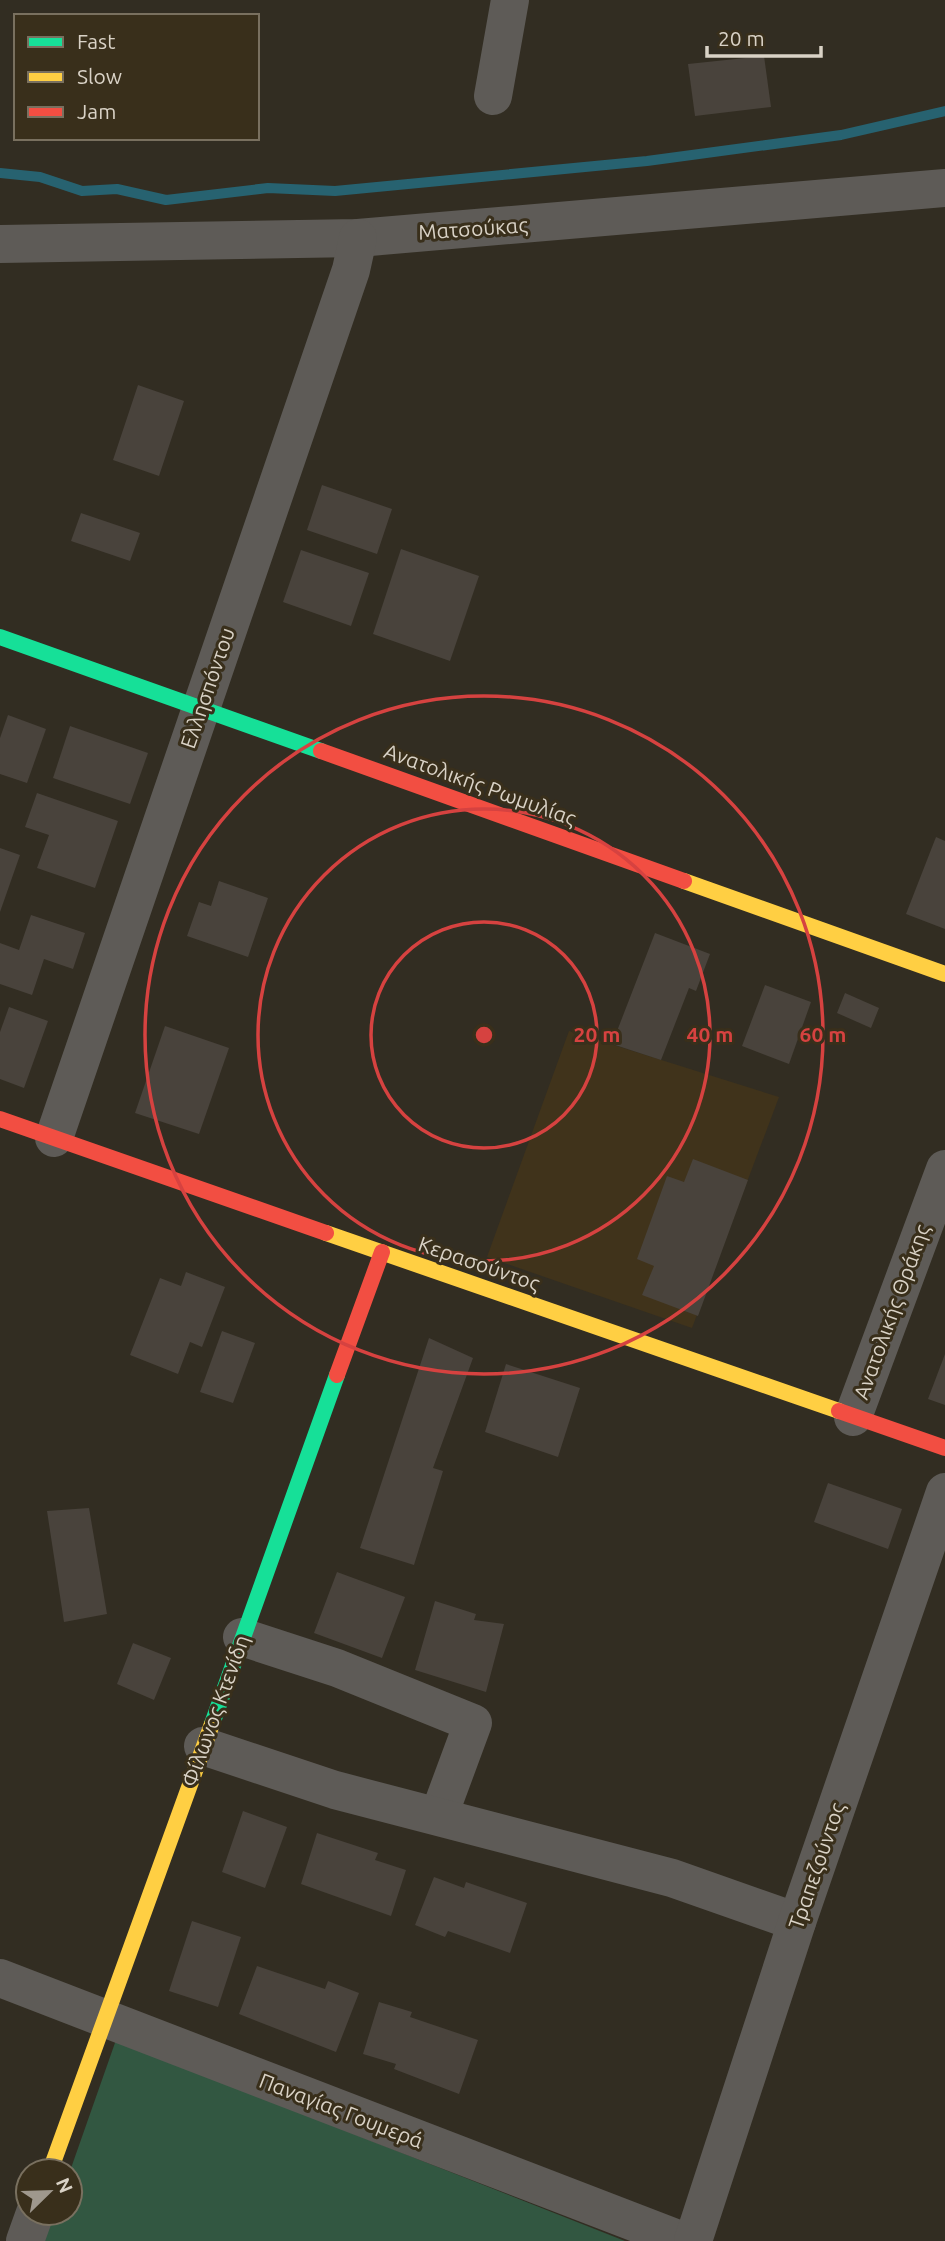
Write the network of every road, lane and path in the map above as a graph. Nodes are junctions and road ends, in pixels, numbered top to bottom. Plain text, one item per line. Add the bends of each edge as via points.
1 (510, 0) edge
2 (493, 96) dead end
3 (945, 188) edge
4 (358, 238) junction
5 (0, 244) edge
6 (0, 637) edge
7 (201, 708) junction
8 (945, 974) edge
9 (0, 1119) edge
10 (54, 1138) junction
11 (945, 1169) edge
12 (382, 1252) junction
13 (853, 1417) junction
14 (945, 1448) edge
15 (945, 1492) edge
16 (242, 1637) junction
17 (203, 1746) junction
18 (439, 1815) junction
19 (797, 1922) junction
20 (0, 1979) edge
21 (105, 2020) junction
22 (55, 2157) edge
23 (683, 2241) edge
24 (693, 2241) edge

1 - 2 street
3 - 4 street, Ματσούκας
4 - 5 street, Ματσούκας
4 - 7 street, Ελλησπόντου
6 - 7 street, Ανατολικής Ρωμυλίας
7 - 8 street, Ανατολικής Ρωμυλίας
7 - 10 street, Ελλησπόντου
9 - 10 street, Κερασούντος
10 - 12 street, Κερασούντος
11 - 13 street, Ανατολικής Θράκης
12 - 13 street, Κερασούντος
12 - 16 street, Φίλωνος Κτενίδη
13 - 14 street, Κερασούντος
15 - 19 street, Τραπεζούντος
16 - 17 street, Φίλωνος Κτενίδη
16 - 18 street via 337,1668 473,1723
17 - 18 street via 334,1790
17 - 21 street, Φίλωνος Κτενίδη
18 - 19 street via 673,1878
19 - 24 street, Τραπεζούντος
20 - 21 street, Παναγίας Γουμερά
21 - 22 street, Φίλωνος Κτενίδη
21 - 23 street, Παναγίας Γουμερά

